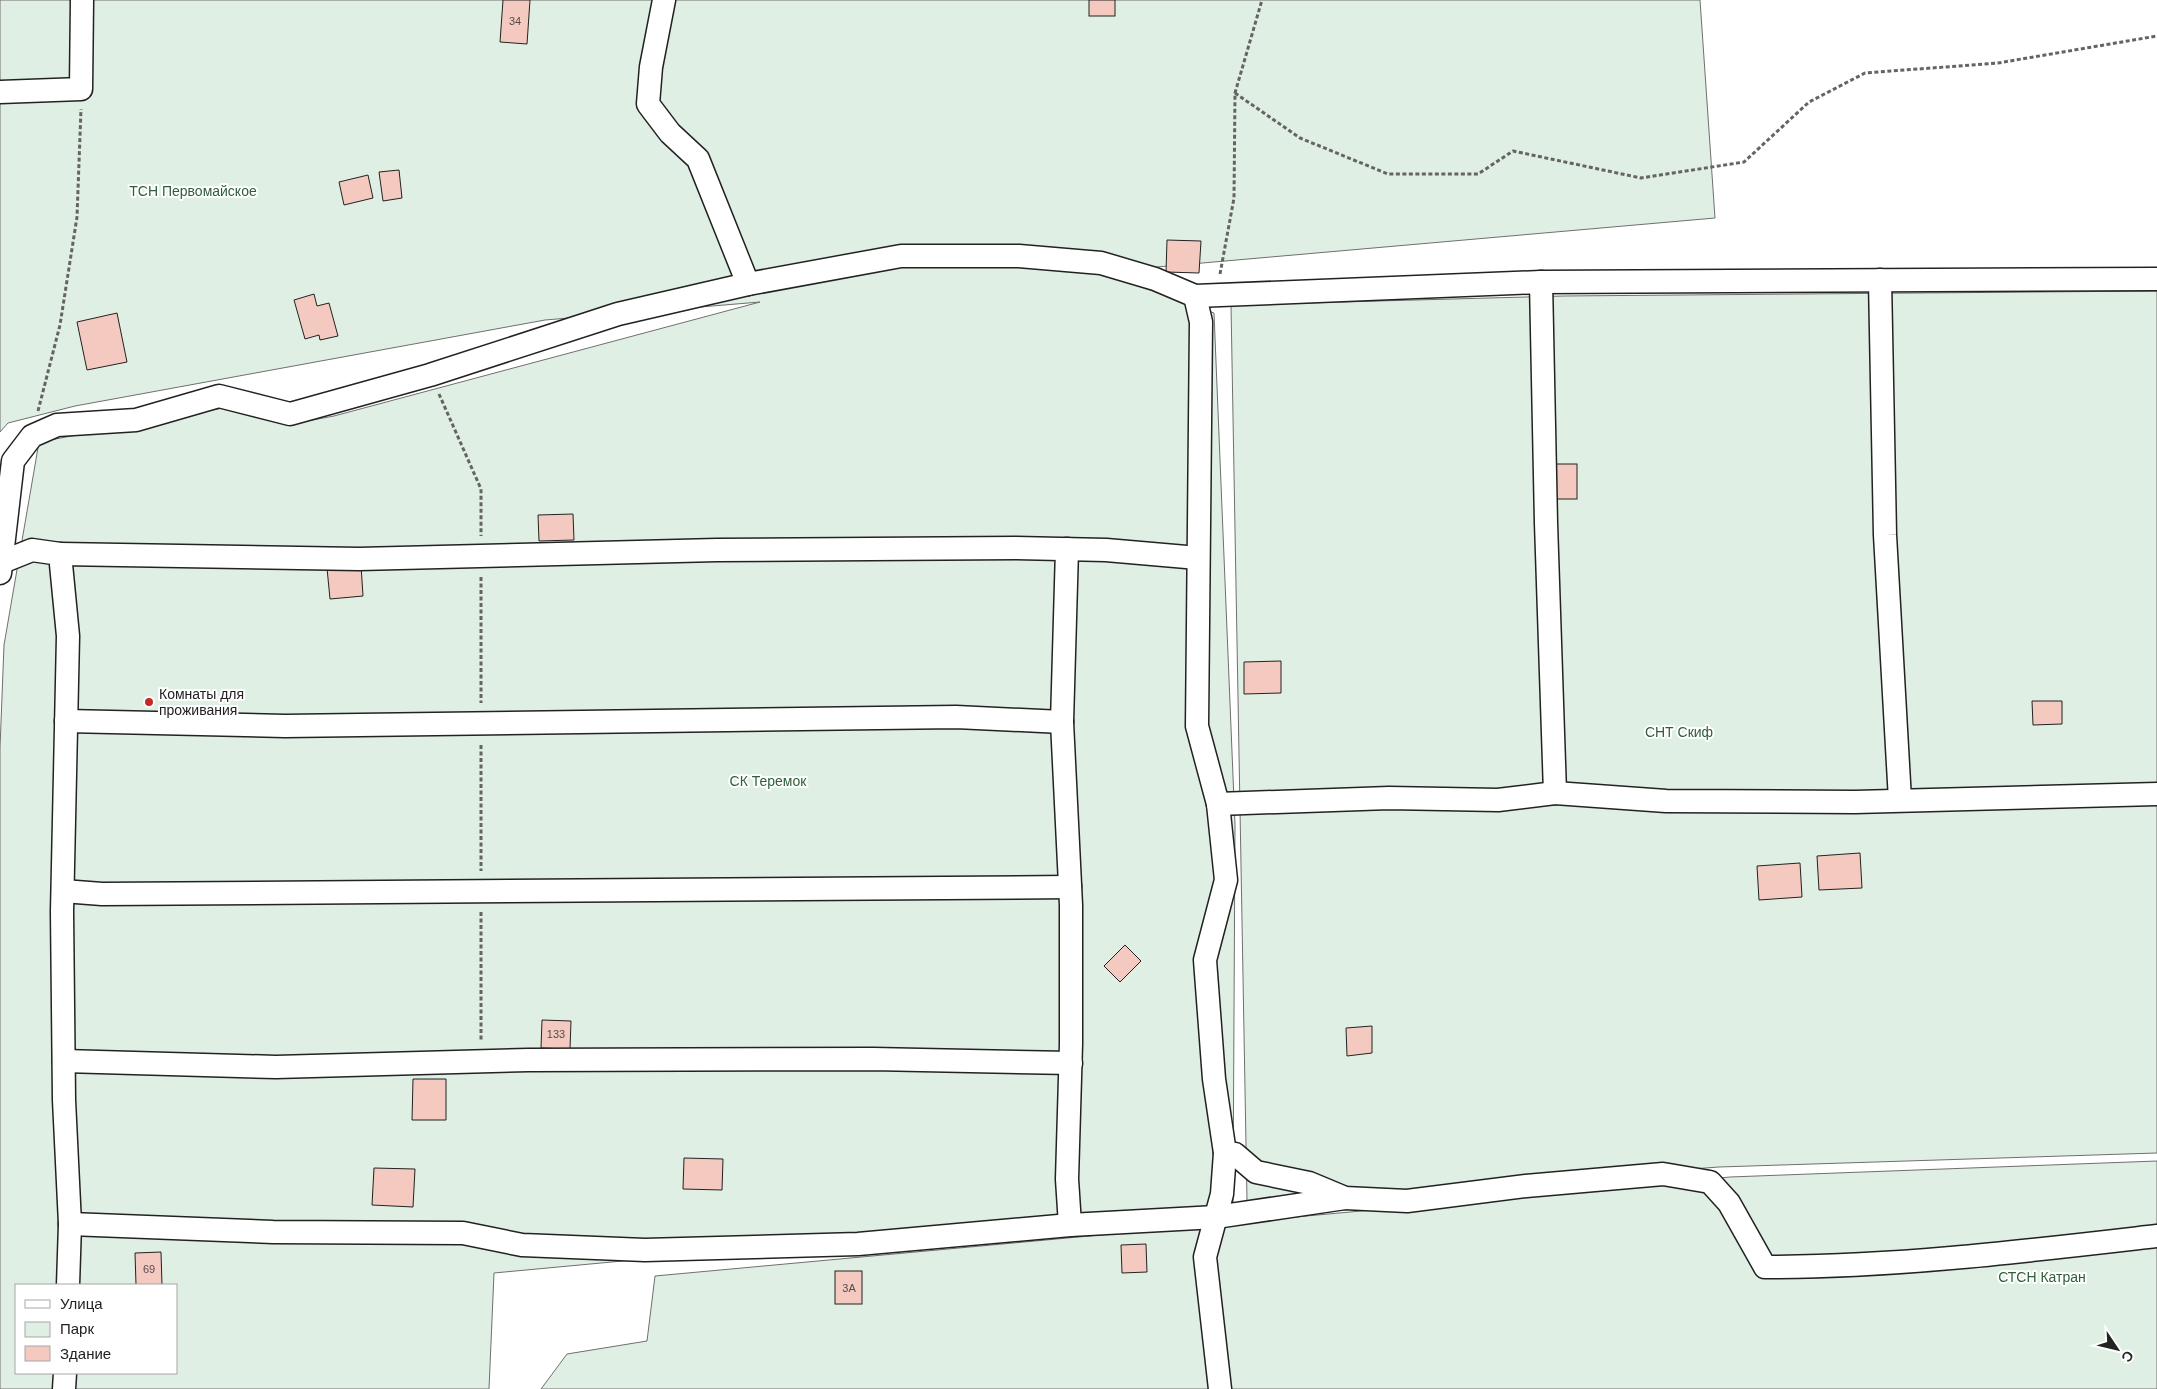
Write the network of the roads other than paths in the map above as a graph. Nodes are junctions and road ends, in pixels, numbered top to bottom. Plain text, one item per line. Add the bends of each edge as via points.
1 (82, 0) edge
2 (664, 0) edge
3 (0, 92) edge
4 (2157, 279) edge
5 (1880, 280) junction
6 (1541, 282) junction
7 (748, 284) junction
8 (1206, 296) junction
9 (1068, 549) junction
10 (60, 554) junction
11 (1198, 558) junction
12 (1, 567) edge
13 (66, 721) junction
14 (1062, 722) junction
15 (1555, 793) junction
16 (2157, 794) edge
17 (1900, 800) junction
18 (1218, 804) junction
19 (1070, 887) junction
20 (62, 891) junction
21 (64, 1061) junction
22 (1071, 1063) junction
23 (1225, 1153) junction
24 (1345, 1198) junction
25 (1216, 1218) junction
26 (70, 1224) junction
27 (1070, 1225) junction
28 (2157, 1236) edge
29 (68, 1284) edge
30 (65, 1374) edge
31 (64, 1389) edge
32 (1220, 1389) edge

1 - 3 lane via 81,89
2 - 7 lane via 651,67 648,104 670,133 698,159
4 - 5 lane
5 - 6 lane
5 - 17 lane via 1885,535
6 - 8 lane
6 - 15 lane
7 - 8 lane via 901,256 1019,256 1101,263
7 - 12 lane via 618,314 430,375 290,414 219,396 136,420 57,425 32,436 13,461
8 - 11 lane via 1201,322
9 - 10 lane via 717,550 360,559
9 - 11 lane
9 - 14 lane
10 - 12 lane via 32,550
10 - 13 lane via 68,636
11 - 18 lane via 1197,726
13 - 14 lane via 285,726 956,717
13 - 20 lane
14 - 19 lane
15 - 17 lane via 1666,801
15 - 18 lane via 1498,800 1389,798
16 - 17 lane
18 - 23 lane via 1226,880 1205,960 1214,1079
19 - 20 lane via 102,894
19 - 22 lane
20 - 21 lane
21 - 22 lane via 276,1067 538,1060 873,1059
21 - 26 lane
22 - 27 lane via 1067,1179
23 - 24 lane via 1235,1154 1256,1172 1309,1183
23 - 25 lane via 1222,1194
24 - 25 lane
24 - 28 lane via 1407,1201 1664,1174 1710,1182 1729,1203 1765,1267 1824,1267 2030,1251
25 - 27 lane
25 - 32 lane via 1205,1257
26 - 27 lane via 273,1232 463,1233 522,1244 645,1250 858,1244
26 - 29 lane
30 - 31 lane

